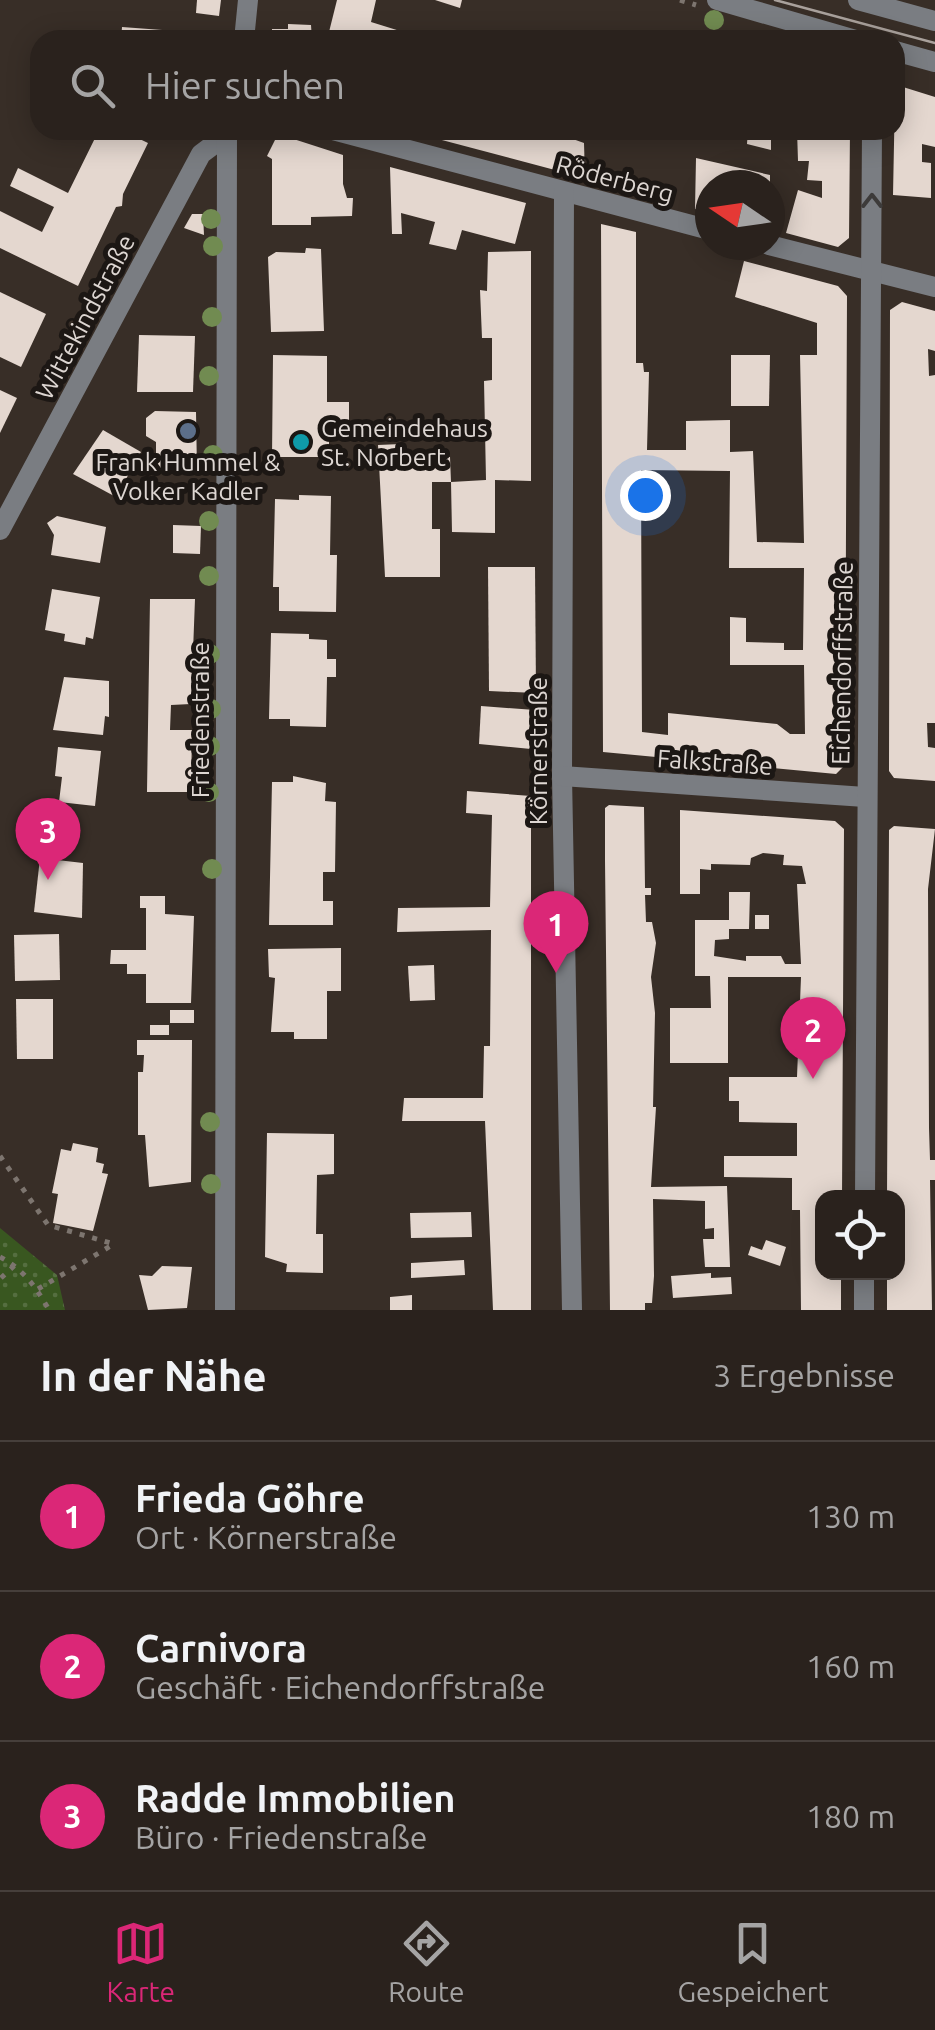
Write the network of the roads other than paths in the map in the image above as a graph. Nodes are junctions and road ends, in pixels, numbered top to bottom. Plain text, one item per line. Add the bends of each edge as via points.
1 (248, 0) edge
2 (717, 0) edge
3 (866, 1) edge
4 (935, 21) edge
5 (245, 30) edge
6 (821, 30) edge
7 (905, 54) edge
8 (935, 62) edge
9 (217, 140) edge
10 (226, 140) edge
11 (370, 140) edge
12 (872, 140) edge
13 (564, 192) junction
14 (695, 226) edge
15 (785, 249) edge
16 (871, 271) junction
17 (935, 288) edge
18 (0, 530) edge
19 (562, 776) junction
20 (866, 797) junction
21 (864, 1190) edge
22 (864, 1280) edge
23 (225, 1310) edge
24 (572, 1310) edge
25 (864, 1310) edge

1 - 5 street
2 - 6 street
3 - 4 street
7 - 8 street
9 - 18 street, Wittekindstraße via 200,154
10 - 23 street, Friedenstraße
11 - 13 street, Röderberg
16 -> 12 street, Eichendorffstraße
13 - 14 street, Röderberg
13 - 19 street, Körnerstraße
15 - 16 street
16 - 17 street
16 - 20 street, Eichendorffstraße
19 - 20 street, Falkstraße
19 - 24 street, Körnerstraße
20 - 21 street, Eichendorffstraße
22 - 25 street

